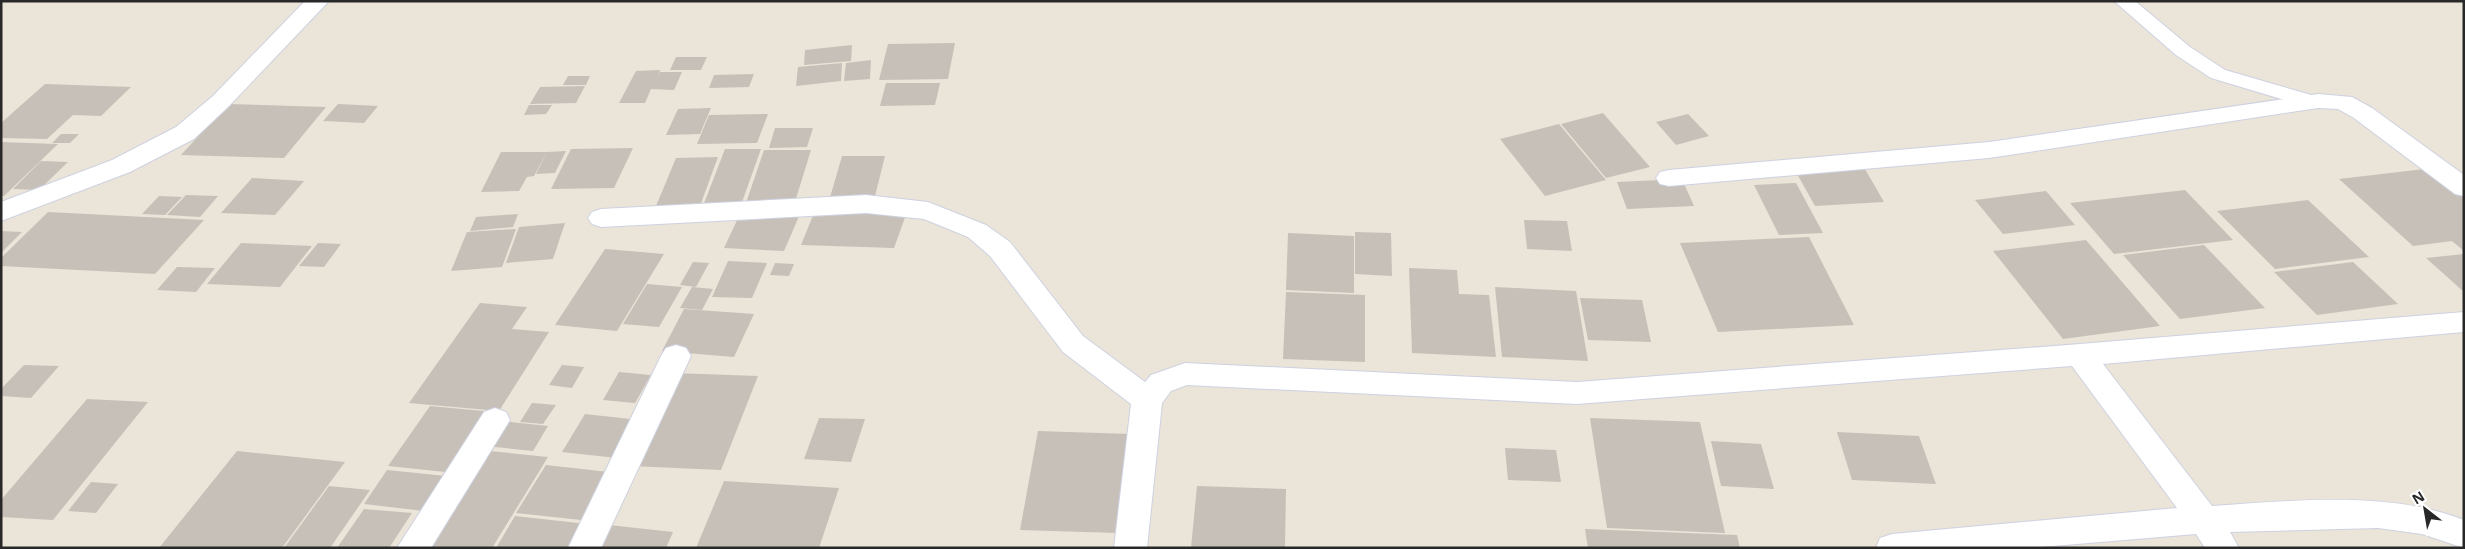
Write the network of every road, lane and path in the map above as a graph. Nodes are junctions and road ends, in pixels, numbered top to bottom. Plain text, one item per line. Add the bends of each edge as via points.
1 (318, 1) edge
2 (2123, 1) edge
3 (2311, 102) junction
4 (1669, 178) dead end
5 (2464, 188) edge
6 (1, 212) edge
7 (601, 218) dead end
8 (2464, 322) edge
9 (2080, 355) junction
10 (676, 356) dead end
11 (1147, 400) junction
12 (495, 420) dead end
13 (2203, 518) junction
14 (2464, 535) edge
15 (413, 548) edge
16 (584, 548) edge
17 (1130, 548) edge
18 (1892, 548) edge
19 (2223, 548) edge

1 - 6 street via 185,133 121,166
2 - 3 lane via 2183,51 2218,74
3 - 4 street via 1989,150
3 - 5 street via 2342,102 2363,113
7 - 11 street via 866,204 928,211 977,231 1000,249 1074,344
8 - 9 street
9 - 11 street via 1577,394 1185,374 1161,383
9 - 13 street
10 - 16 street
11 - 17 street
12 - 15 street
13 - 14 street via 2385,514 2450,528
13 - 18 street
13 - 19 street

